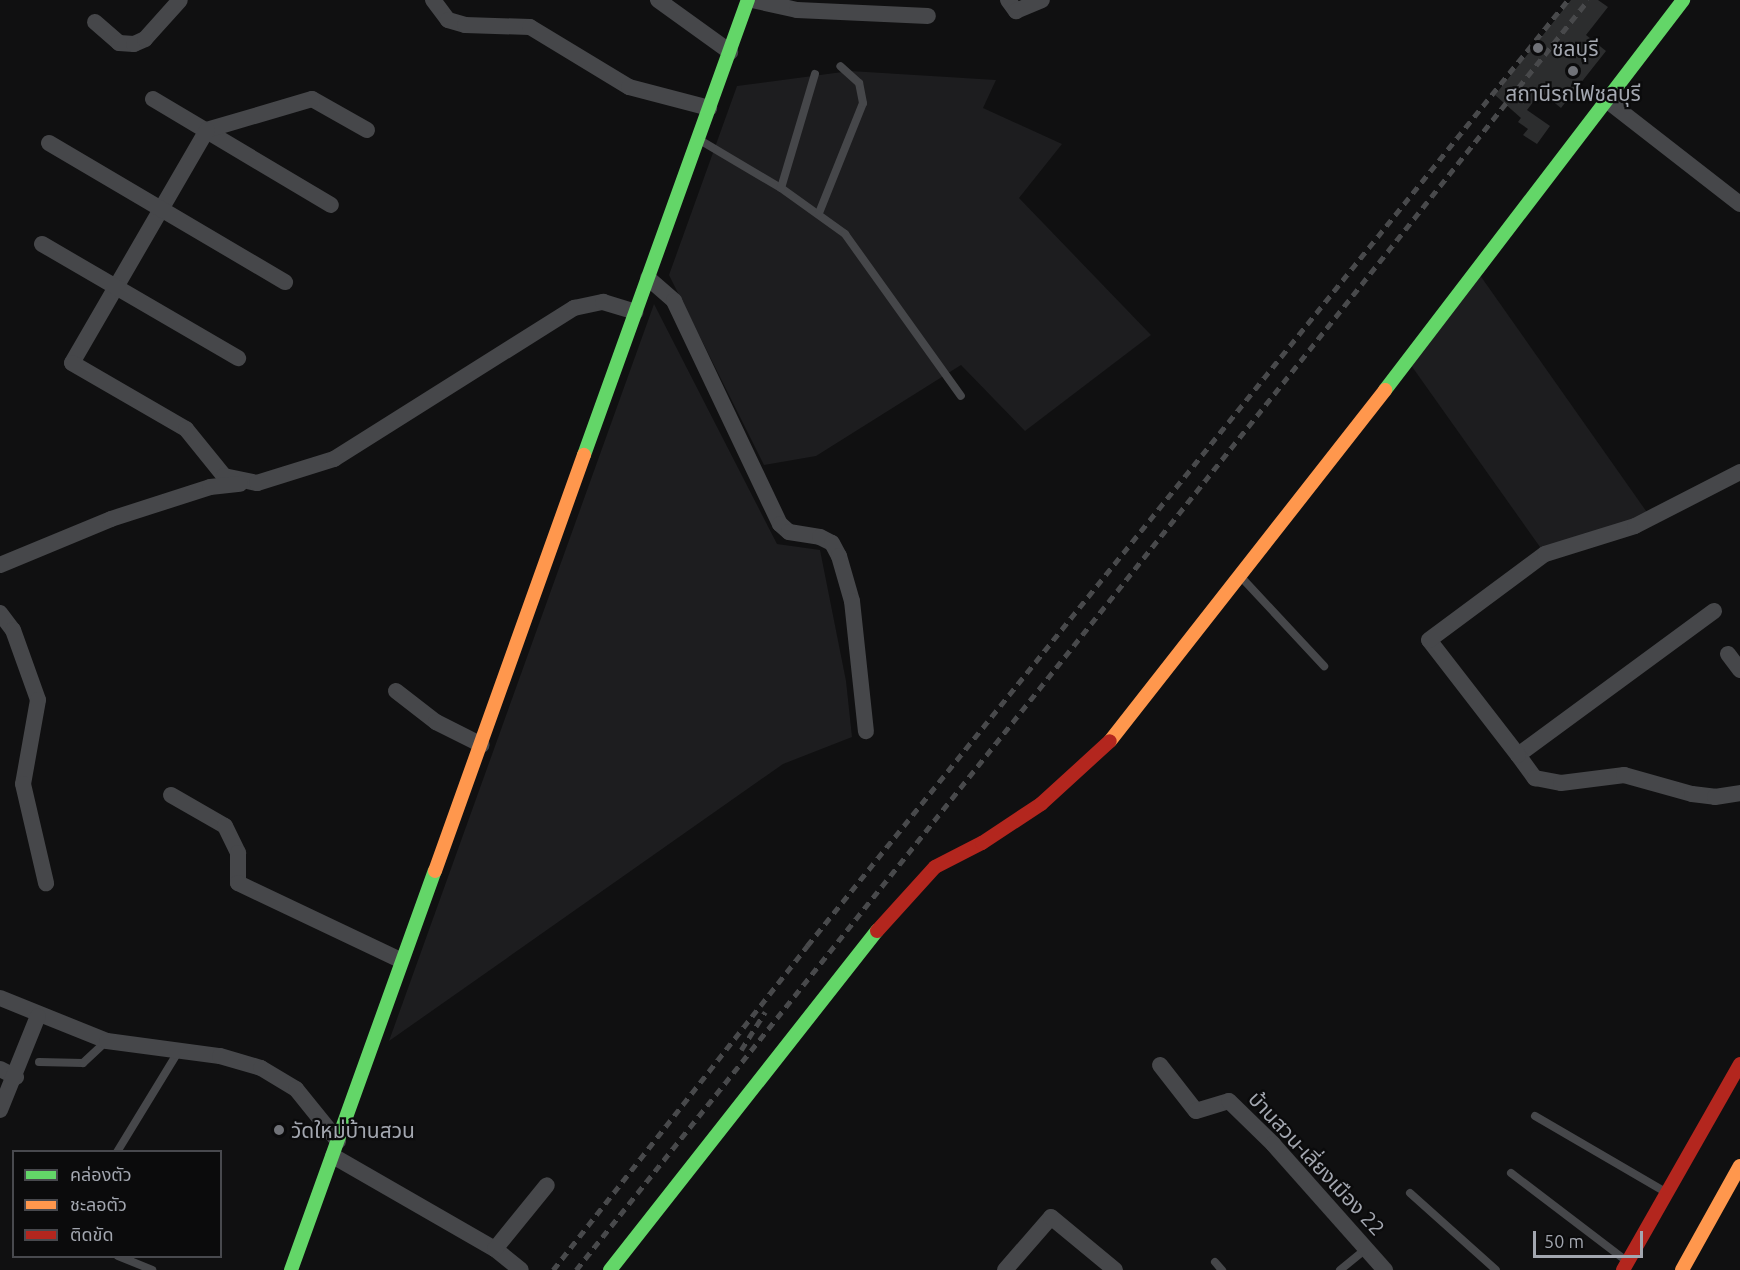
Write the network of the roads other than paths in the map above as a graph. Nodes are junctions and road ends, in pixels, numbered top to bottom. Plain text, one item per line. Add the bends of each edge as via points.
1 (180, 0) edge
2 (433, 0) edge
3 (658, 0) edge
4 (750, 0) edge
5 (1008, 0) edge
6 (1042, 0) edge
7 (1683, 0) edge
8 (928, 16) dead end
9 (95, 22) dead end
10 (730, 52) junction
11 (840, 66) dead end
12 (815, 74) dead end
13 (153, 99) dead end
14 (1605, 99) junction
15 (709, 108) junction
16 (207, 130) junction
17 (367, 130) dead end
18 (698, 139) junction
19 (49, 142) dead end
20 (781, 188) junction
21 (1740, 204) edge
22 (331, 205) dead end
23 (161, 209) junction
24 (819, 213) junction
25 (42, 244) dead end
26 (648, 278) junction
27 (285, 282) dead end
28 (116, 287) junction
29 (636, 312) junction
30 (238, 358) dead end
31 (961, 396) dead end
32 (1740, 472) edge
33 (257, 483) junction
34 (0, 565) edge
35 (1241, 576) junction
36 (1714, 611) dead end
37 (0, 613) edge
38 (1728, 654) dead end
39 (1324, 666) dead end
40 (1740, 670) edge
41 (396, 691) dead end
42 (866, 732) dead end
43 (482, 745) junction
44 (1518, 755) junction
45 (1740, 793) edge
46 (171, 795) dead end
47 (46, 883) dead end
48 (400, 960) junction
49 (0, 998) edge
50 (38, 1016) junction
51 (107, 1041) junction
52 (178, 1052) junction
53 (39, 1062) dead end
54 (1740, 1064) edge
55 (1160, 1065) dead end
56 (0, 1070) edge
57 (16, 1077) junction
58 (0, 1110) edge
59 (1535, 1116) dead end
60 (335, 1148) junction
61 (118, 1150) edge
62 (1740, 1166) edge
63 (1511, 1173) dead end
64 (547, 1185) dead end
65 (1410, 1193) dead end
66 (1667, 1193) junction
67 (495, 1249) junction
68 (1366, 1250) junction
69 (121, 1258) edge
70 (1215, 1262) dead end
71 (1625, 1266) edge
72 (152, 1270) edge
73 (291, 1270) edge
74 (521, 1270) edge
75 (610, 1270) edge
76 (1005, 1270) edge
77 (1116, 1270) edge
78 (1222, 1270) edge
79 (1340, 1270) edge
80 (1385, 1270) edge
81 (1496, 1270) edge
82 (1682, 1270) edge

1 - 9 street via 145,39 134,44 119,43
2 - 15 street via 448,20 465,26 530,27 629,87
3 - 10 street
4 - 8 street via 797,10
4 - 10 main road
5 - 6 street via 1016,11
7 - 14 main road
10 - 15 main road
11 - 24 lane via 860,83 862,104
12 - 20 lane
13 - 16 street
14 - 21 street
14 - 35 main road
15 - 18 main road
16 - 17 street via 312,99
16 - 22 street
16 - 23 street
18 - 20 lane
18 - 26 main road
19 - 23 street
20 - 24 lane
23 - 27 street
23 - 28 street
24 - 31 lane via 857,249
25 - 28 street
26 - 29 main road
26 - 42 street via 674,301 780,524 789,532 832,543 839,556 852,601
28 - 30 street
28 - 33 street via 72,363 186,429 224,476
29 - 33 street via 603,302 574,308 334,459
29 - 43 main road
32 - 44 street via 1635,526 1545,554 1429,640
33 - 34 street via 210,486 111,519
35 - 39 lane
35 - 75 main road via 1102,751 1041,804 982,843 935,867 849,962
36 - 44 street
37 - 47 street via 14,630 38,700 23,784
38 - 40 street
41 - 43 street via 436,722
43 - 48 main road
44 - 45 street via 1535,778 1561,783 1624,776 1692,794 1715,797
46 - 48 street via 225,826 238,853 238,883
48 - 60 main road
49 - 50 street
50 - 51 street
50 - 57 street
51 - 52 street
51 - 53 lane via 83,1063
52 - 60 street via 220,1056 261,1068 296,1089
52 - 61 lane
54 - 66 main road
55 - 68 street, บ้านสวน-เลี่ยงเมือง 22 via 1196,1111 1229,1101 1273,1144
56 - 57 street
57 - 58 street
59 - 66 lane
60 - 67 street
60 - 73 main road
62 - 82 main road
63 - 71 lane
64 - 67 street
65 - 81 lane
66 - 71 main road
67 - 74 street
68 - 79 lane
68 - 80 street, บ้านสวน-เลี่ยงเมือง 22
69 - 72 lane
70 - 78 lane
76 - 77 street via 1052,1217

